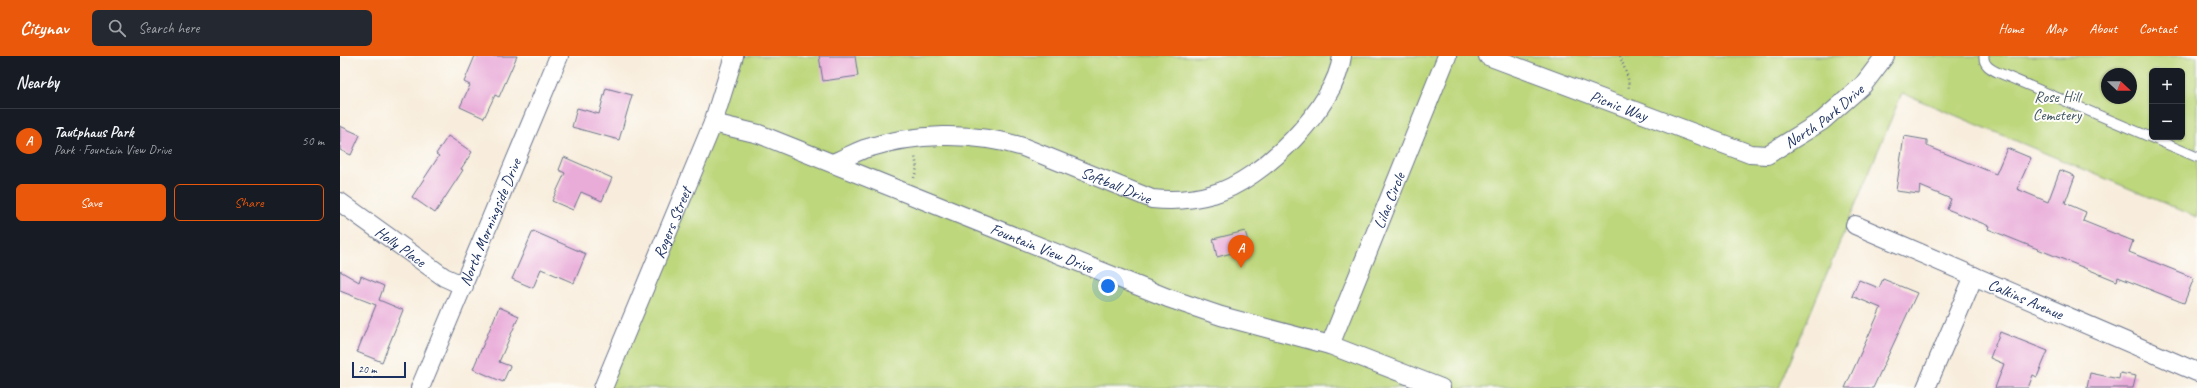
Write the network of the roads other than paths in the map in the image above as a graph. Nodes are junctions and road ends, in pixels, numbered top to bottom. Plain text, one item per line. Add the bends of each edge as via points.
1 (559, 56) edge
2 (734, 56) edge
3 (1342, 56) edge
4 (1447, 56) edge
5 (1488, 56) edge
6 (1885, 56) edge
7 (1984, 56) edge
8 (713, 123) junction
9 (1750, 154) joint
10 (2197, 156) edge
11 (833, 163) junction
12 (340, 202) edge
13 (1855, 225) dead end
14 (1974, 276) junction
15 (464, 286) junction
16 (1330, 345) junction
17 (2197, 372) edge
18 (420, 388) edge
19 (603, 388) edge
20 (1441, 388) edge
21 (1926, 388) edge

1 - 15 street, North Morningside Drive
2 - 8 street, Rogers Street
3 - 11 street, Softball Drive via 1333,85 1300,133 1260,169 1239,183 1214,194 1168,201 1152,199 1023,147 1001,140 975,137 913,139 864,149
4 - 16 street, Lilac Circle
5 - 9 street, Picnic Way
6 - 9 street, North Park Drive via 1863,85 1822,121 1767,155
7 - 10 lane via 1988,68
8 - 11 street, Fountain View Drive via 759,134
8 - 19 street, Rogers Street
11 - 16 street, Fountain View Drive via 1168,298 1221,316
12 - 15 street, Holly Place via 444,277
13 - 14 street, Calkins Avenue
14 - 17 street, Calkins Avenue
14 - 21 street
15 - 18 street, North Morningside Drive
16 - 20 street, Fountain View Drive

